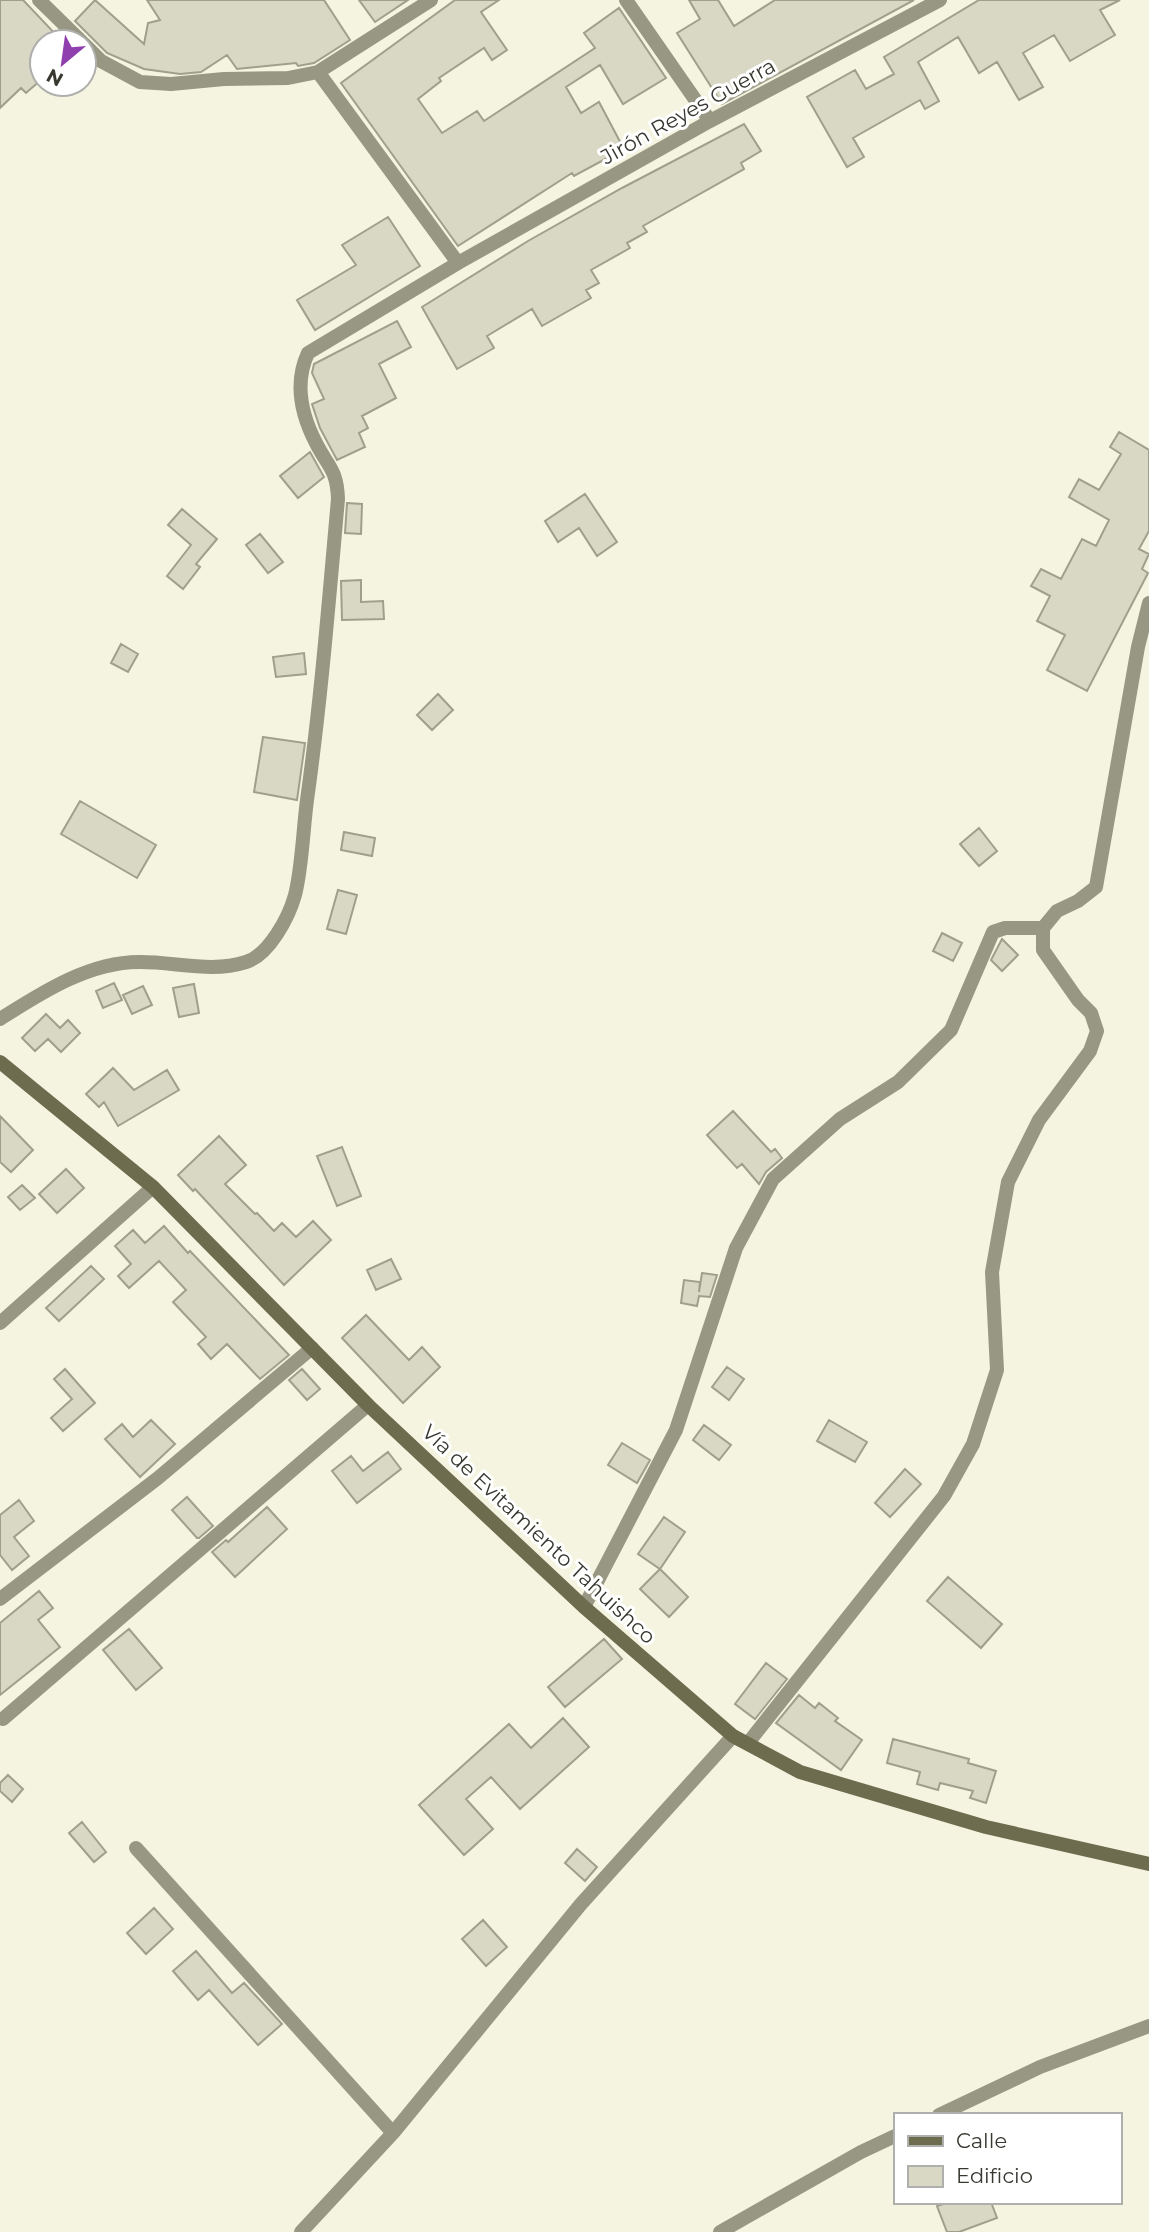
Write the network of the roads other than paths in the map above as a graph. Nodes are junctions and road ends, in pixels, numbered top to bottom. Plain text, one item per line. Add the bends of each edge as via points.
1 (39, 0) edge
2 (430, 0) edge
3 (626, 0) edge
4 (940, 0) edge
5 (68, 28) edge
6 (98, 58) edge
7 (318, 72) junction
8 (710, 121) junction
9 (458, 263) junction
10 (1149, 603) edge
11 (1043, 928) junction
12 (0, 1019) edge
13 (0, 1062) edge
14 (153, 1187) junction
15 (0, 1323) edge
16 (312, 1348) junction
17 (368, 1405) junction
18 (0, 1599) edge
19 (584, 1607) junction
20 (3, 1719) dead end
21 (733, 1736) junction
22 (748, 1743) junction
23 (136, 1848) dead end
24 (1149, 1864) edge
25 (1149, 2026) edge
26 (943, 2113) edge
27 (393, 2133) junction
28 (894, 2136) edge
29 (301, 2232) edge
30 (720, 2232) edge

1 - 5 street
2 - 7 street
3 - 8 street
4 - 8 street, Jirón Reyes Guerra
6 - 7 street via 140,82 288,78
7 - 9 street
8 - 9 street, Jirón Reyes Guerra
9 - 12 street, Jirón Reyes Guerra via 308,353 301,369 302,410 335,473 338,499 295,896 271,944 249,962 218,968 138,962 97,969
10 - 11 street via 1098,880 1091,893 1057,911
11 - 19 street via 993,932 951,1030 898,1082 840,1119 773,1179 736,1248 676,1430
11 - 22 street via 1043,950 1091,1013 1097,1031 1090,1051 1039,1121 1008,1182 992,1272 997,1370 973,1444 944,1496
13 - 14 main road, Vía de Evitamiento Tahuishco
14 - 15 street
14 - 16 main road, Vía de Evitamiento Tahuishco
16 - 17 main road, Vía de Evitamiento Tahuishco
16 - 18 street via 158,1478
17 - 19 main road, Vía de Evitamiento Tahuishco
17 - 20 street
19 - 21 main road, Vía de Evitamiento Tahuishco
21 - 22 main road, Vía de Evitamiento Tahuishco
21 - 27 street via 581,1904
22 - 24 main road, Vía de Evitamiento Tahuishco via 800,1772 986,1827
23 - 27 street
25 - 26 street via 1040,2067
27 - 29 street
28 - 30 street

